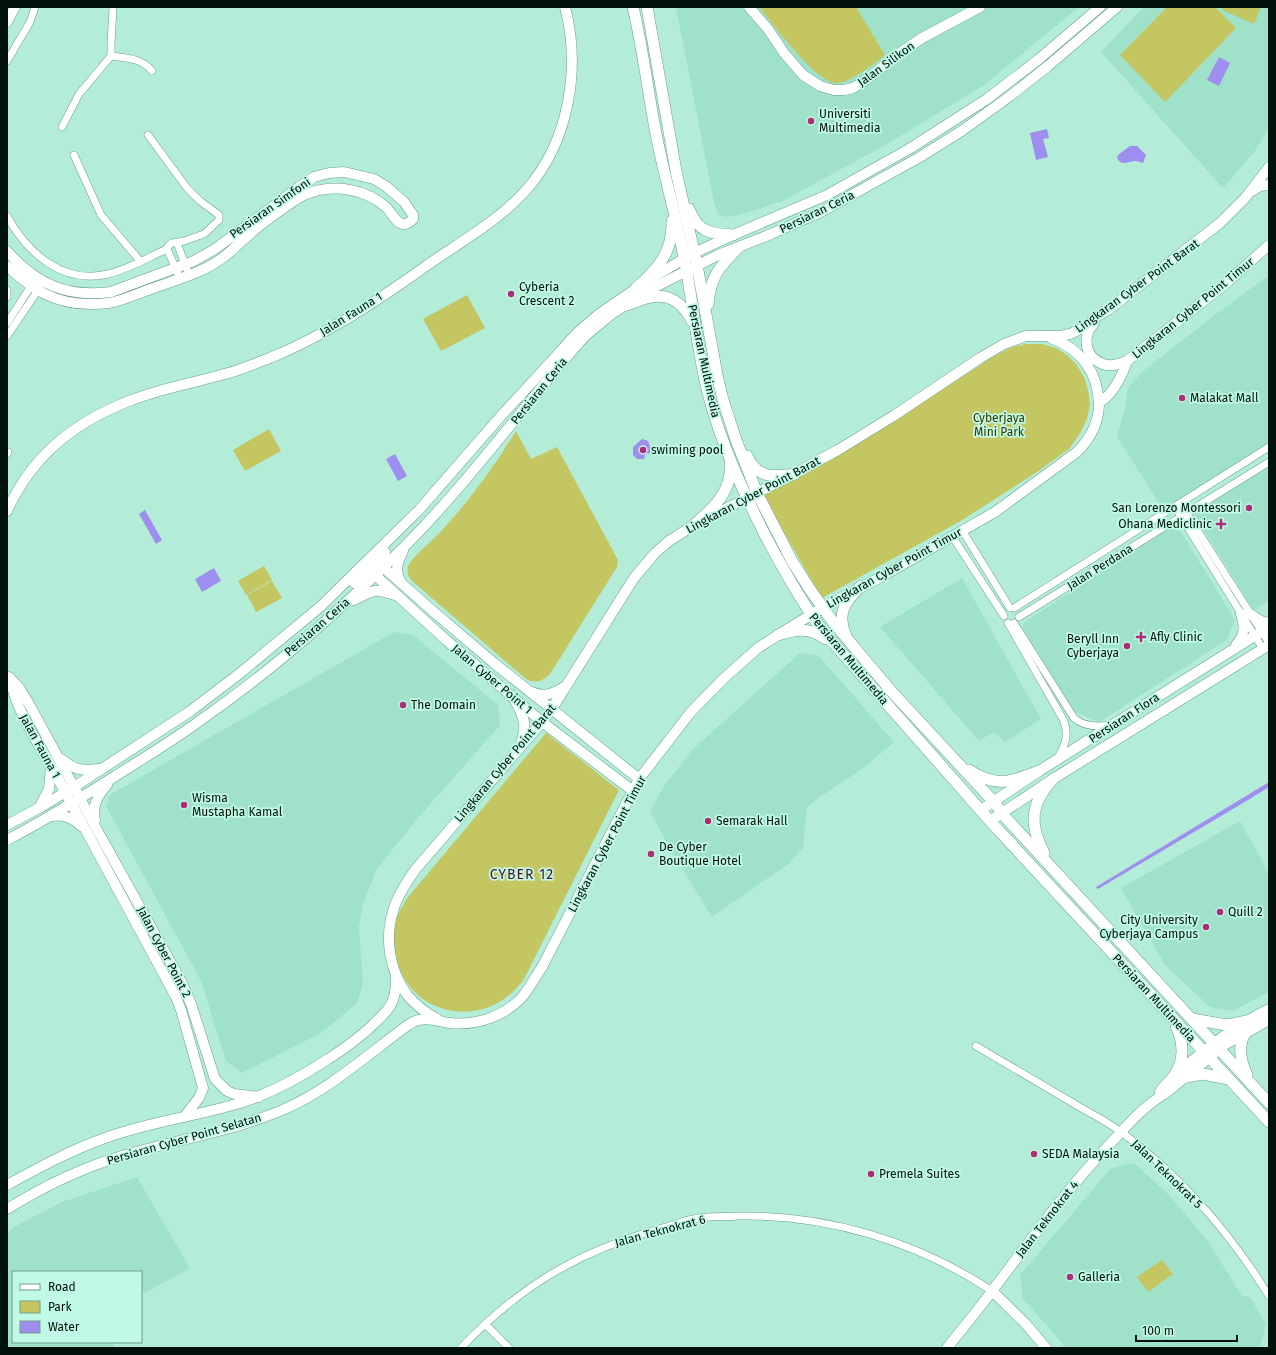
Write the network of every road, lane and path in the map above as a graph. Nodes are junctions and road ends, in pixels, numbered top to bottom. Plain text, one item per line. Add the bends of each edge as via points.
1 (15, 7) edge
2 (35, 7) edge
3 (114, 7) edge
4 (565, 7) edge
5 (633, 7) edge
6 (647, 7) edge
7 (748, 7) edge
8 (980, 7) edge
9 (1100, 7) edge
10 (1117, 7) edge
11 (7, 22) edge
12 (111, 56) junction
13 (7, 61) edge
14 (152, 71) dead end
15 (62, 127) dead end
16 (148, 135) dead end
17 (74, 155) dead end
18 (1269, 167) edge
19 (676, 171) junction
20 (329, 173) junction
21 (1269, 185) edge
22 (668, 186) junction
23 (340, 189) junction
24 (1246, 198) junction
25 (7, 216) edge
26 (733, 235) junction
27 (177, 243) junction
28 (1269, 245) edge
29 (739, 247) junction
30 (167, 249) junction
31 (7, 250) edge
32 (694, 253) junction
33 (684, 260) junction
34 (142, 262) junction
35 (697, 265) junction
36 (7, 266) edge
37 (181, 266) junction
38 (687, 271) junction
39 (185, 276) junction
40 (37, 284) junction
41 (636, 288) junction
42 (623, 306) junction
43 (1108, 310) junction
44 (7, 323) edge
45 (709, 330) junction
46 (696, 331) junction
47 (7, 336) edge
48 (1045, 336) junction
49 (1127, 361) junction
50 (717, 375) junction
51 (1099, 403) junction
52 (1269, 447) edge
53 (730, 460) junction
54 (1269, 462) edge
55 (794, 474) junction
56 (752, 496) junction
57 (1178, 505) junction
58 (7, 511) edge
59 (1184, 515) junction
60 (409, 520) junction
61 (694, 525) junction
62 (962, 530) junction
63 (952, 536) junction
64 (1127, 537) junction
65 (408, 542) junction
66 (1134, 546) junction
67 (1093, 559) junction
68 (1099, 568) junction
69 (377, 570) junction
70 (1073, 571) junction
71 (1079, 581) junction
72 (402, 583) junction
73 (861, 586) junction
74 (399, 596) junction
75 (329, 599) junction
76 (345, 603) junction
77 (822, 608) junction
78 (1012, 608) junction
79 (811, 614) junction
80 (1246, 614) junction
81 (1004, 616) junction
82 (1014, 621) junction
83 (1269, 623) edge
84 (1262, 631) edge
85 (778, 635) junction
86 (849, 643) junction
87 (1267, 646) edge
88 (836, 647) junction
89 (1230, 651) junction
90 (8, 674) edge
91 (566, 686) junction
92 (527, 690) junction
93 (506, 691) junction
94 (551, 710) junction
95 (542, 722) junction
96 (1114, 725) junction
97 (520, 749) junction
98 (948, 753) junction
99 (56, 755) junction
100 (1056, 760) junction
101 (51, 766) junction
102 (103, 769) junction
103 (1039, 771) junction
104 (112, 779) junction
105 (640, 779) junction
106 (1053, 779) junction
107 (74, 787) junction
108 (633, 791) junction
109 (65, 792) junction
110 (80, 798) junction
111 (993, 802) junction
112 (71, 804) junction
113 (39, 808) junction
114 (981, 810) junction
115 (1002, 814) junction
116 (49, 817) junction
117 (990, 821) junction
118 (7, 825) edge
119 (84, 828) junction
120 (96, 828) junction
121 (7, 840) edge
122 (1050, 865) junction
123 (396, 974) junction
124 (1269, 1009) edge
125 (1173, 1018) junction
126 (1192, 1019) junction
127 (438, 1020) junction
128 (1269, 1020) edge
129 (1247, 1027) junction
130 (976, 1046) dead end
131 (1217, 1046) junction
132 (1206, 1054) junction
133 (1173, 1077) junction
134 (1186, 1077) junction
135 (1230, 1080) junction
136 (1250, 1082) junction
137 (259, 1097) junction
138 (1157, 1098) junction
139 (1269, 1103) edge
140 (184, 1117) junction
141 (1269, 1122) edge
142 (1121, 1132) junction
143 (7, 1185) edge
144 (7, 1209) edge
145 (992, 1291) junction
146 (1269, 1296) edge
147 (485, 1324) junction
148 (461, 1348) edge
149 (509, 1348) edge
150 (947, 1348) edge
151 (1046, 1348) edge

1 - 11 street
2 - 13 street via 30,22
3 - 12 street
4 - 58 street, Jalan Fauna 1 via 571,61 567,110 546,162 526,190 510,206 407,279 307,341 236,370 128,401 87,422 56,443 38,461 19,486
5 - 22 main road, Persiaran Multimedia
6 - 19 main road, Persiaran Multimedia
7 - 8 street, Jalan Silikon via 803,76 820,86 834,90 853,88 922,38
9 - 26 street, Persiaran Ceria via 998,91 954,122 827,195
10 - 29 street, Persiaran Ceria via 1048,66 963,130 868,188 821,212
12 - 14 street via 142,61
12 - 15 street via 79,94
16 - 27 street via 187,188 219,218 204,234
17 - 34 street via 101,215
18 - 24 street, Lingkaran Cyber Point Barat
19 - 26 main road via 692,218 697,224 706,231
19 - 32 main road, Persiaran Multimedia
20 - 23 street via 324,183 328,187
20 - 23 street, Persiaran Simfoni via 360,174 374,179 404,202 413,219 402,224 372,197 355,190
20 - 37 street, Persiaran Simfoni via 314,177 215,249
21 - 24 street via 1260,186
22 - 33 main road, Persiaran Multimedia
22 - 41 main road via 672,230 669,246 665,257
23 - 39 street, Persiaran Simfoni via 316,191 300,196 216,262
24 - 43 street, Lingkaran Cyber Point Barat via 1208,233
25 - 34 street via 19,235 40,257 60,270 96,276
26 - 32 street, Persiaran Ceria
27 - 30 street via 172,243
27 - 37 street
28 - 49 street, Lingkaran Cyber Point Timur via 1224,285
29 - 35 street, Persiaran Ceria
29 - 45 main road via 721,266 711,283 707,310
30 - 34 street
30 - 37 street
31 - 40 street, Persiaran Simfoni
32 - 33 street, Persiaran Ceria
32 - 35 main road, Persiaran Multimedia
33 - 38 main road, Persiaran Multimedia
33 - 41 street, Persiaran Ceria
35 - 38 street, Persiaran Ceria
35 - 45 main road, Persiaran Multimedia
36 - 40 street, Persiaran Simfoni
37 - 39 street
37 - 40 street, Persiaran Simfoni via 99,294 84,294
38 - 42 street, Persiaran Ceria
38 - 46 main road, Persiaran Multimedia
39 - 40 street, Persiaran Simfoni via 119,301 102,304 64,302
40 - 44 street
40 - 47 street
41 - 60 street, Persiaran Ceria via 598,314 577,333
42 - 46 main road via 647,298 672,298 684,308
42 - 65 street, Persiaran Ceria via 585,336 461,484
43 - 48 street, Lingkaran Cyber Point Barat via 1079,330 1060,336
43 - 49 street via 1090,327 1086,337 1087,347 1093,358 1103,364 1116,365
45 - 50 main road, Persiaran Multimedia
46 - 53 main road, Persiaran Multimedia via 708,392
48 - 51 street via 1063,344 1082,358 1097,384
48 - 55 street, Lingkaran Cyber Point Barat via 1026,336 1004,344 895,415
49 - 51 street, Lingkaran Cyber Point Timur via 1124,371 1109,394
50 - 55 main road via 752,465 767,476
50 - 56 main road, Persiaran Multimedia
51 - 62 street, Lingkaran Cyber Point Timur via 1097,421 1085,444 995,512
52 - 57 street, Jalan Perdana
53 - 56 main road, Persiaran Multimedia
53 - 61 main road via 729,479 721,498
54 - 59 street, Jalan Perdana
55 - 56 street, Lingkaran Cyber Point Barat
56 - 61 street, Lingkaran Cyber Point Barat
56 - 77 main road, Persiaran Multimedia
56 - 79 main road, Persiaran Multimedia via 777,558
57 - 59 street
57 - 64 street, Jalan Perdana
59 - 66 street, Jalan Perdana
59 - 80 street
60 - 69 street via 407,531 382,556
60 - 75 street, Persiaran Ceria
61 - 91 street, Lingkaran Cyber Point Barat via 655,552 634,578
62 - 63 street, Lingkaran Cyber Point Timur
62 - 78 street
63 - 73 street, Lingkaran Cyber Point Timur
63 - 81 street
64 - 66 street
64 - 67 street, Jalan Perdana
65 - 69 street, Persiaran Ceria
65 - 72 street via 396,569
66 - 68 street, Jalan Perdana
67 - 68 street
67 - 70 street, Jalan Perdana
68 - 71 street, Jalan Perdana
69 - 72 street, Jalan Cyber Point 1
69 - 74 street, Jalan Cyber Point 1
69 - 75 street
69 - 76 street, Persiaran Ceria
70 - 71 street
70 - 78 street, Jalan Perdana
71 - 82 street, Jalan Perdana
72 - 92 street, Jalan Cyber Point 1 via 449,626
73 - 77 street, Lingkaran Cyber Point Timur
73 - 86 main road via 849,598 843,609 843,627
74 - 76 street via 376,590
74 - 93 street, Jalan Cyber Point 1
75 - 102 street, Persiaran Ceria via 189,712
76 - 104 street, Persiaran Ceria via 275,663 206,716
77 - 79 street, Lingkaran Cyber Point Timur
77 - 86 main road, Persiaran Multimedia
78 - 81 street, Jalan Perdana via 1005,611
78 - 82 street via 1019,613
79 - 85 street, Lingkaran Cyber Point Timur
79 - 88 main road, Persiaran Multimedia
80 - 83 street
80 - 84 street
80 - 89 street via 1244,630
81 - 82 street via 1005,621
82 - 96 street via 1074,718 1093,726
82 - 100 street via 1067,729 1065,744
84 - 87 street
84 - 89 street, Persiaran Flora
85 - 88 main road via 805,630 822,636
85 - 105 street, Lingkaran Cyber Point Timur via 758,648 722,679 670,738
86 - 98 main road, Persiaran Multimedia
87 - 106 street, Persiaran Flora
88 - 114 main road, Persiaran Multimedia
89 - 96 street, Persiaran Flora
90 - 99 street, Jalan Fauna 1 via 28,702
90 - 101 street, Jalan Fauna 1 via 19,707
91 - 92 street via 548,695
91 - 94 street, Lingkaran Cyber Point Barat
92 - 94 street, Jalan Cyber Point 1
93 - 95 street, Jalan Cyber Point 1
93 - 97 street via 516,702 523,717 524,728
94 - 95 street, Lingkaran Cyber Point Barat
94 - 105 street, Jalan Cyber Point 1
95 - 97 street, Lingkaran Cyber Point Barat
95 - 108 street, Jalan Cyber Point 1
96 - 100 street, Persiaran Flora
97 - 123 street, Lingkaran Cyber Point Barat via 406,883 393,909 388,939
98 - 103 main road via 981,778 992,781 1012,781
98 - 111 main road, Persiaran Multimedia
99 - 102 street via 76,769
99 - 107 street, Jalan Fauna 1
100 - 103 street, Persiaran Flora
101 - 109 street, Jalan Fauna 1
101 - 113 street via 49,789
102 - 107 street, Persiaran Ceria
103 - 111 street, Persiaran Flora
104 - 110 street, Persiaran Ceria
104 - 120 street via 94,805
105 - 108 street, Lingkaran Cyber Point Timur
106 - 115 street, Persiaran Flora
106 - 122 main road via 1040,796 1034,820 1036,835
107 - 109 street, Persiaran Ceria
107 - 110 street, Jalan Cyber Point 2
108 - 127 street, Lingkaran Cyber Point Timur via 557,940 524,995 514,1005 493,1017 471,1023
109 - 112 street, Jalan Cyber Point 2
109 - 113 street, Persiaran Ceria
110 - 112 street, Persiaran Ceria
110 - 120 street, Jalan Cyber Point 2
111 - 114 street, Persiaran Flora
111 - 115 main road, Persiaran Multimedia
112 - 116 street, Persiaran Ceria
112 - 119 street, Jalan Cyber Point 2
113 - 118 street, Persiaran Ceria
114 - 117 main road, Persiaran Multimedia
115 - 117 street, Persiaran Flora
115 - 122 main road, Persiaran Multimedia
116 - 119 street via 69,817
116 - 121 street, Persiaran Ceria
117 - 125 main road, Persiaran Multimedia
119 - 140 street, Jalan Cyber Point 2 via 179,1003 203,1088 199,1098
120 - 137 street, Jalan Cyber Point 2 via 182,983 215,1079 222,1088 234,1094
122 - 126 main road, Persiaran Multimedia
123 - 127 street via 408,996
123 - 137 street, Persiaran Cyber Point Selatan via 394,999 389,1010 361,1036 305,1074
124 - 129 street
125 - 132 main road, Persiaran Multimedia
125 - 133 main road via 1180,1033 1183,1050 1180,1065
126 - 129 main road
126 - 131 main road, Persiaran Multimedia
127 - 144 street, Persiaran Cyber Point Selatan via 420,1020 408,1025 342,1076 281,1110 241,1125 100,1163 45,1187
128 - 129 street
129 - 131 street, Jalan Teknokrat 4
129 - 136 main road via 1241,1043 1241,1054
130 - 142 street, Jalan Teknokrat 5
131 - 132 street, Jalan Teknokrat 4
131 - 136 main road, Persiaran Multimedia
132 - 133 street, Jalan Teknokrat 4
132 - 134 street, Jalan Teknokrat 4
132 - 135 main road, Persiaran Multimedia
133 - 138 street, Jalan Teknokrat 4 via 1162,1088
134 - 135 main road via 1203,1074
134 - 138 street, Jalan Teknokrat 4
135 - 141 main road, Persiaran Multimedia
136 - 139 main road, Persiaran Multimedia
137 - 140 street, Persiaran Cyber Point Selatan
138 - 142 street, Jalan Teknokrat 4
140 - 143 street, Persiaran Cyber Point Selatan via 105,1138 44,1165
142 - 145 street, Jalan Teknokrat 4 via 1054,1207
142 - 146 street, Jalan Teknokrat 5 via 1150,1154 1210,1215 1241,1253
145 - 147 street, Jalan Teknokrat 6 via 934,1259 861,1231 800,1218 762,1215 714,1217 693,1220 627,1238 592,1252 528,1288
145 - 150 street, Jalan Teknokrat 4
145 - 151 street, Jalan Teknokrat 6
147 - 148 street, Jalan Teknokrat 6
147 - 149 street

